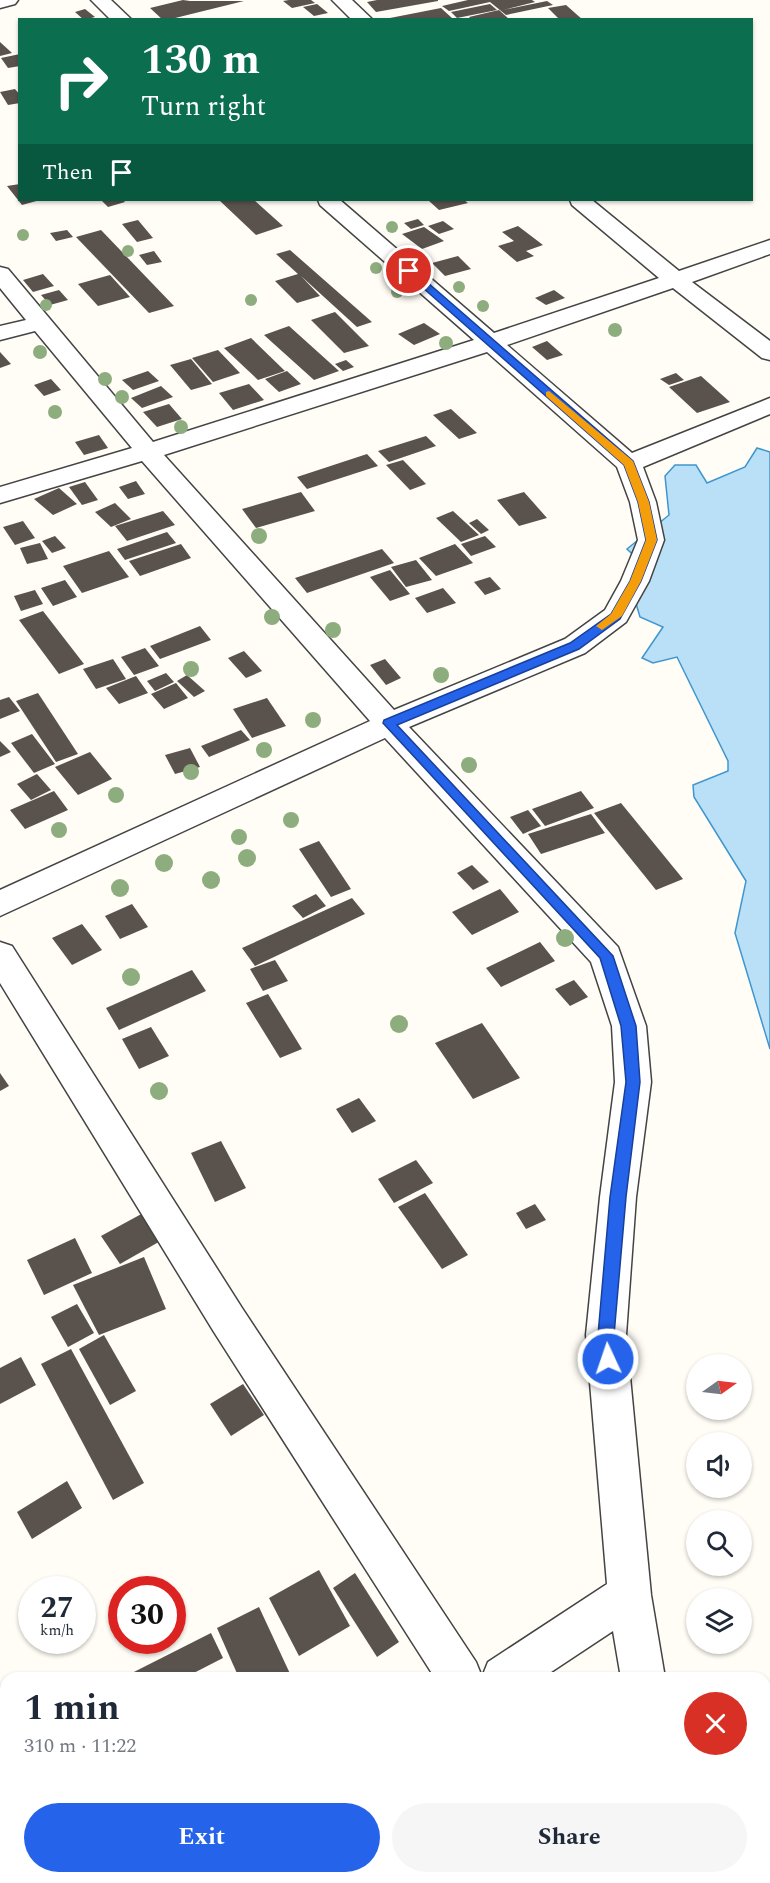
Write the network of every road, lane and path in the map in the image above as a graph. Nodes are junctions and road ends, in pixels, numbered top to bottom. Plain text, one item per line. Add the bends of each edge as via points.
1 (9, 0) edge
2 (100, 0) edge
3 (341, 0) edge
4 (0, 2) edge
5 (121, 18) edge
6 (362, 18) edge
7 (329, 201) edge
8 (581, 201) edge
9 (770, 248) edge
10 (0, 274) edge
11 (676, 280) junction
12 (40, 323) junction
13 (0, 333) edge
14 (490, 342) junction
15 (770, 353) edge
16 (770, 405) edge
17 (149, 453) junction
18 (629, 464) junction
19 (0, 495) edge
20 (389, 723) junction
21 (0, 904) edge
22 (0, 955) edge
23 (629, 1595) junction
24 (456, 1672) edge
25 (513, 1672) edge
26 (642, 1672) edge

1 - 4 street
2 - 5 street
3 - 6 street
7 - 14 street
8 - 11 street
9 - 11 street
10 - 12 street
11 - 14 street
11 - 15 street
12 - 13 street
12 - 17 street
14 - 17 street
14 - 18 street
16 - 18 street
17 - 19 street
17 - 20 street
18 - 20 street via 651,540 616,616 575,646
20 - 21 street
20 - 23 street via 606,956 628,1026 633,1082 606,1335
22 - 24 street via 228,1320
23 - 25 street
23 - 26 street

